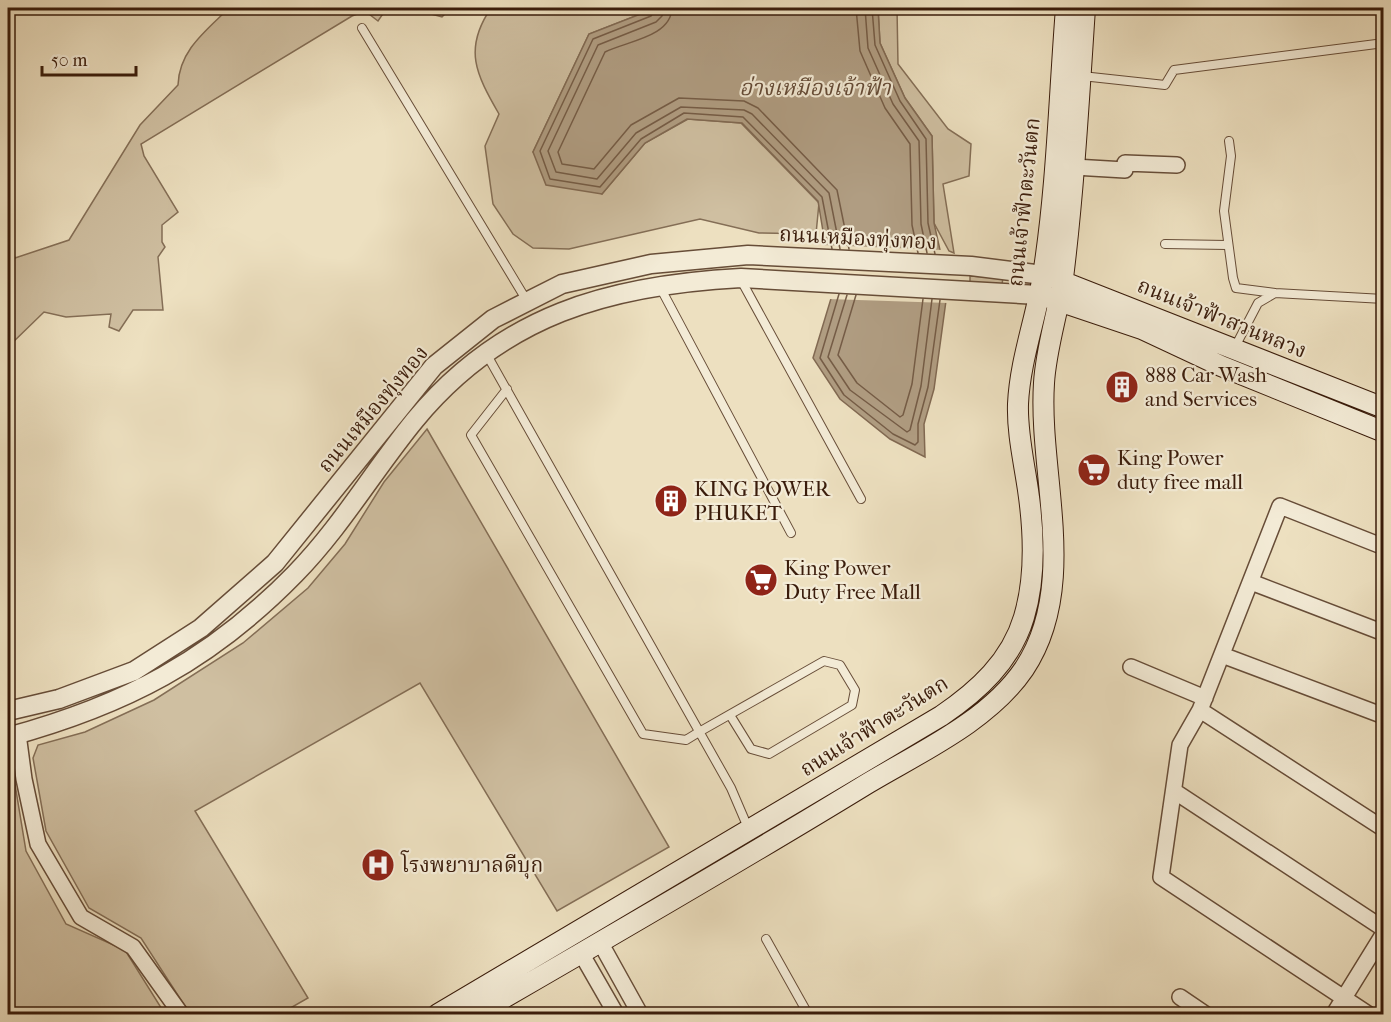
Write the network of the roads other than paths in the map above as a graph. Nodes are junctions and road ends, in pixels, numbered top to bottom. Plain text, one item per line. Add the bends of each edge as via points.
1 (1066, 8) edge
2 (1085, 8) edge
3 (362, 28) dead end
4 (1383, 43) edge
5 (1081, 76) junction
6 (1229, 141) dead end
7 (1177, 165) dead end
8 (1074, 167) junction
9 (1165, 244) dead end
10 (1227, 245) junction
11 (1043, 275) junction
12 (741, 278) junction
13 (659, 286) junction
14 (1061, 290) junction
15 (1275, 293) junction
16 (1038, 295) junction
17 (1383, 299) edge
18 (527, 301) junction
19 (1234, 348) junction
20 (486, 353) junction
21 (507, 389) junction
22 (1383, 408) edge
23 (1383, 432) edge
24 (330, 496) junction
25 (861, 499) dead end
26 (349, 509) junction
27 (790, 533) dead end
28 (1383, 547) edge
29 (1251, 582) junction
30 (1383, 633) edge
31 (1222, 656) junction
32 (1131, 667) dead end
33 (1203, 704) junction
34 (8, 711) edge
35 (730, 715) junction
36 (1383, 716) edge
37 (699, 732) junction
38 (13, 735) edge
39 (1174, 791) junction
40 (1383, 829) edge
41 (750, 830) junction
42 (1383, 931) edge
43 (766, 939) dead end
44 (600, 942) junction
45 (581, 953) junction
46 (1180, 998) dead end
47 (1344, 999) junction
48 (181, 1014) edge
49 (438, 1014) edge
50 (476, 1014) edge
51 (616, 1014) edge
52 (640, 1014) edge
53 (808, 1014) edge
54 (1205, 1014) edge
55 (1334, 1014) edge
56 (1368, 1014) edge

1 - 11 main road, ถนนเจ้าฟ้าตะวันตก
2 - 5 main road
3 - 18 lane
4 - 5 lane via 1174,70 1165,85
5 - 8 main road
6 - 10 lane via 1231,156 1224,210
7 - 8 street via 1125,163 1125,171
8 - 14 main road
9 - 10 lane
10 - 15 lane via 1236,288
11 - 14 main road, ถนนเจ้าฟ้าสวนหลวง
11 - 16 main road, ถนนเจ้าฟ้าตะวันตก
11 - 18 street, ถนนเหมืองทุ่งทอง via 971,266 748,255 651,264 562,284
12 - 13 street, ถนนเหมืองทุ่งทอง
12 - 16 street, ถนนเหมืองทุ่งทอง
12 - 25 lane
13 - 20 street, ถนนเหมืองทุ่งทอง via 607,296 532,323
13 - 27 lane
14 - 16 main road, ถนนเจ้าฟ้าสวนหลวง
14 - 19 main road, ถนนเจ้าฟ้าสวนหลวง
14 - 23 main road, ถนนเจ้าฟ้าสวนหลวง via 1221,366
14 - 44 main road via 1044,377 1042,418 1052,541 1051,594 1046,621 1018,676 975,717
15 - 17 lane
15 - 19 lane via 1258,303
16 - 41 main road, ถนนเจ้าฟ้าตะวันตก via 1019,380 1018,408 1032,534 1030,588 1012,646 992,674 958,705
18 - 24 street, ถนนเหมืองทุ่งทอง via 493,319 434,366
19 - 22 main road, ถนนเจ้าฟ้าสวนหลวง
20 - 21 lane
20 - 26 street, ถนนเหมืองทุ่งทอง via 448,384 414,421
21 - 37 lane
21 - 37 lane via 471,435 643,734 686,740
24 - 26 street
24 - 34 street, ถนนเหมืองทุ่งทอง via 275,563 201,628 172,648 96,686
26 - 38 street, ถนนเหมืองทุ่งทอง via 296,573 205,653 148,687 64,722
28 - 29 street via 1280,506
29 - 30 street
29 - 31 street
31 - 33 street
31 - 36 street
32 - 33 street
33 - 39 street via 1180,745
33 - 40 street
35 - 35 lane via 824,661 840,665 855,690 852,705 769,754 751,749
35 - 37 lane
37 - 41 lane
38 - 48 street via 38,844 81,916 133,946
39 - 42 street
39 - 47 street via 1161,877
41 - 49 main road, ถนนเจ้าฟ้าตะวันตก
42 - 47 street
43 - 53 lane
44 - 45 main road
44 - 52 street
45 - 50 main road
45 - 51 street
46 - 54 street
47 - 55 street
47 - 56 street

